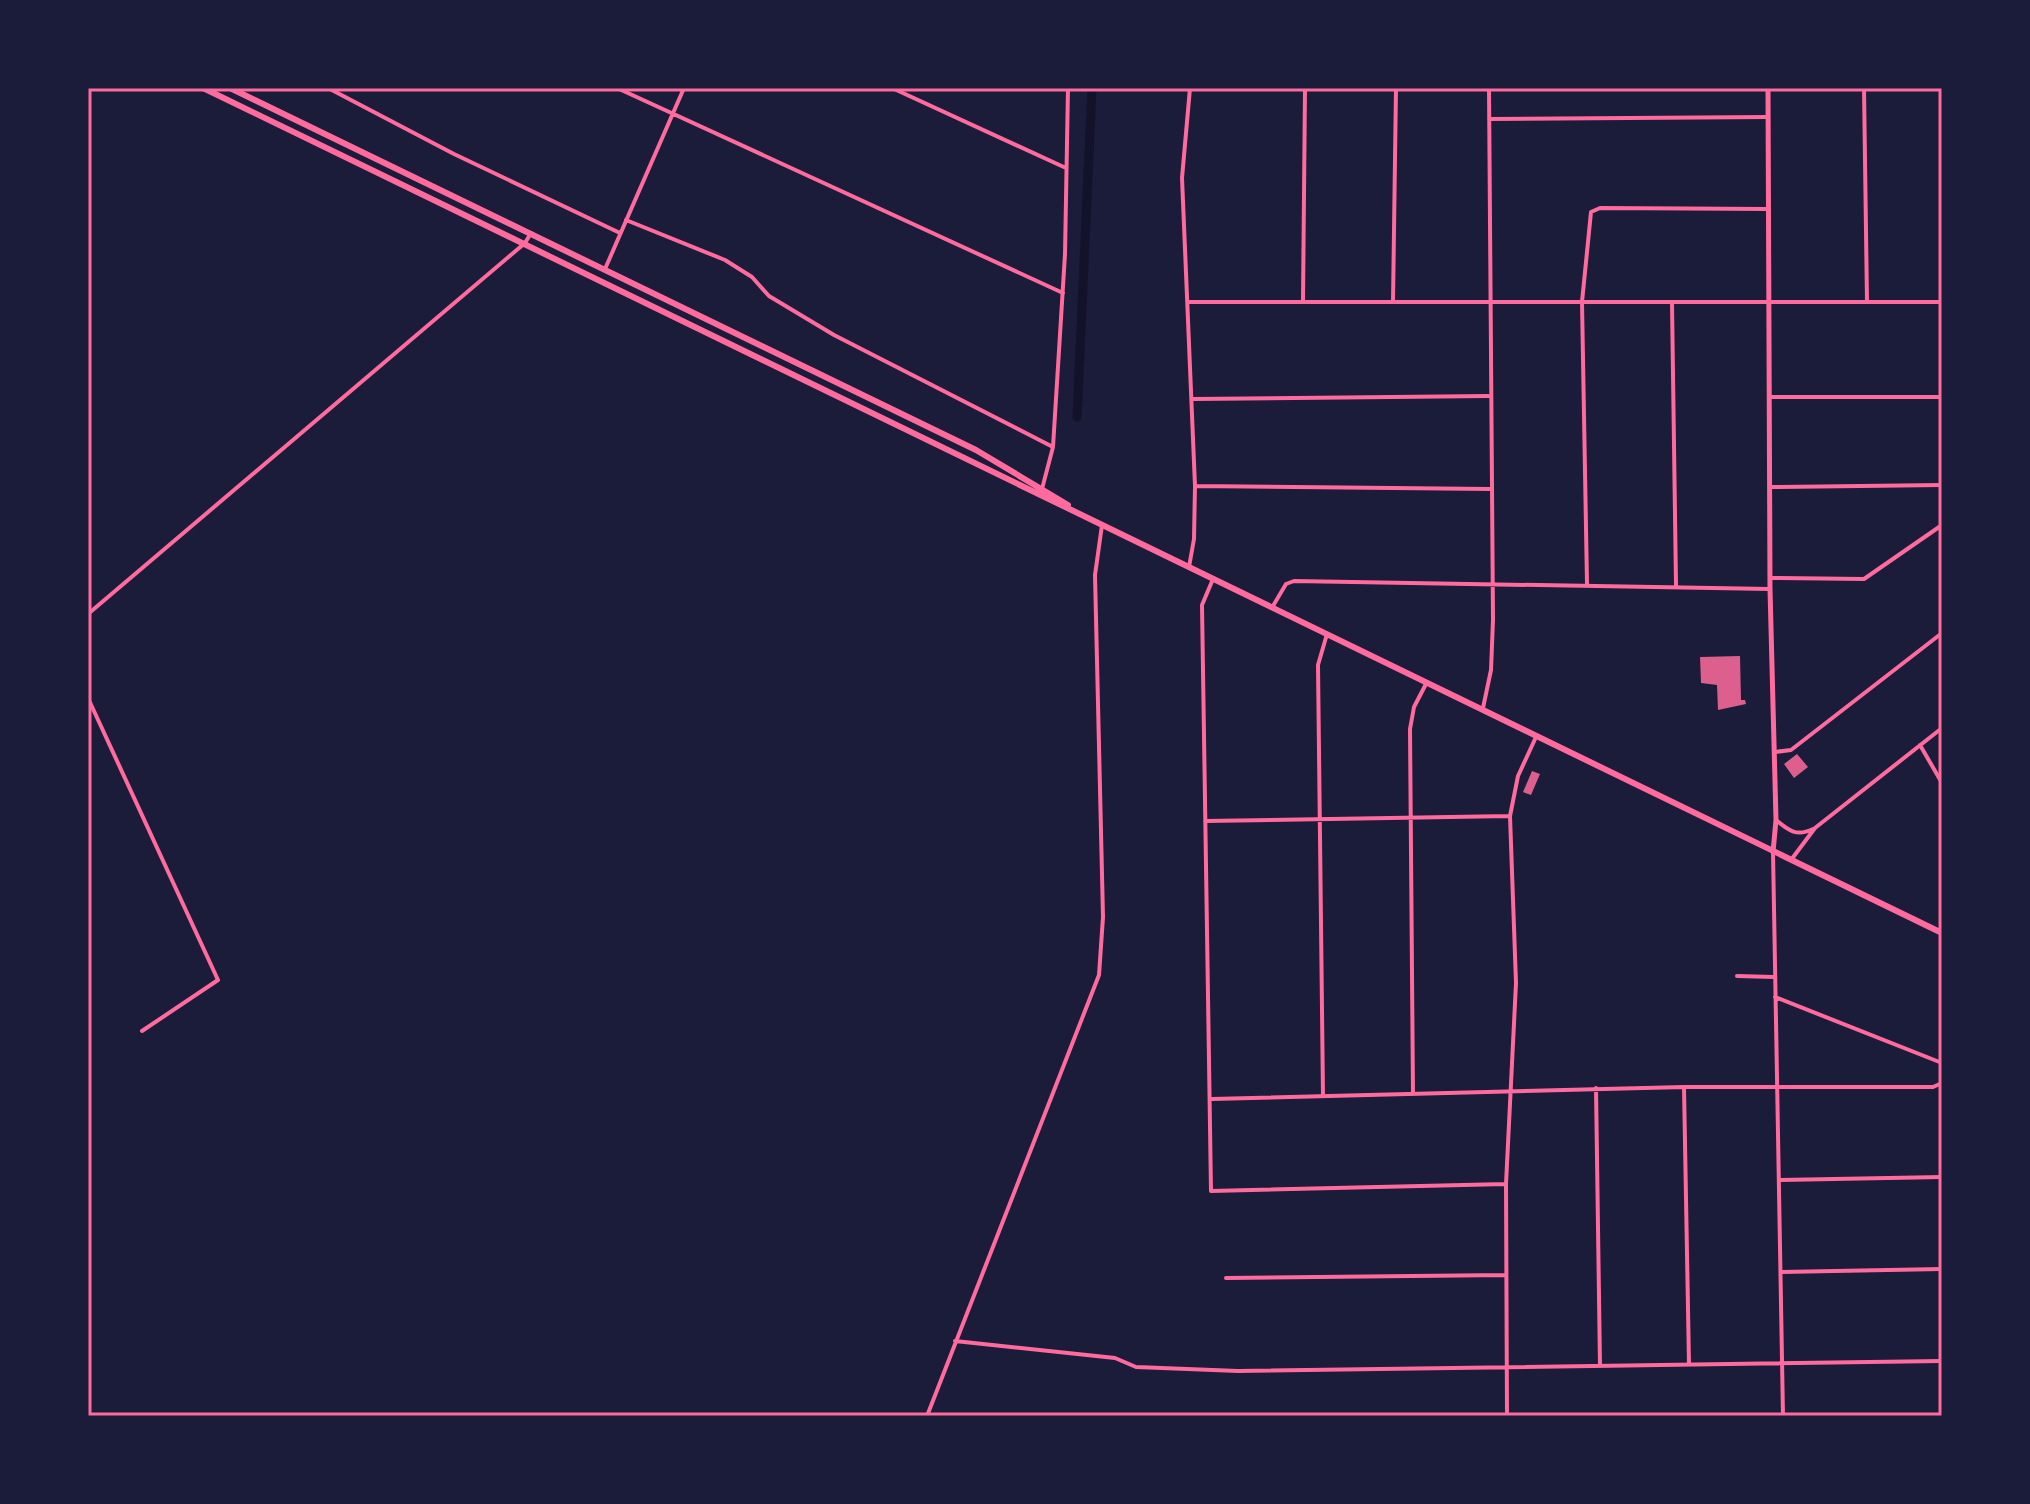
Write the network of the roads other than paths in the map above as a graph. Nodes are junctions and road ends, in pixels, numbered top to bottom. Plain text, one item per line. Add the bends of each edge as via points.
1 (203, 88) edge
2 (230, 88) edge
3 (328, 88) edge
4 (617, 88) edge
5 (684, 88) edge
6 (892, 88) edge
7 (1068, 88) edge
8 (1190, 88) edge
9 (1305, 88) edge
10 (1396, 88) edge
11 (1489, 88) edge
12 (1768, 88) edge
13 (1864, 88) edge
14 (671, 114) junction
15 (1768, 117) junction
16 (1489, 119) junction
17 (1066, 168) junction
18 (1768, 209) junction
19 (626, 220) junction
20 (531, 233) junction
21 (620, 233) junction
22 (525, 243) junction
23 (605, 269) junction
24 (1063, 293) junction
25 (1489, 301) junction
26 (1188, 302) junction
27 (1303, 302) junction
28 (1582, 302) junction
29 (1770, 302) junction
30 (1867, 302) junction
31 (1942, 302) edge
32 (1393, 303) junction
33 (1672, 303) junction
34 (1488, 396) junction
35 (1770, 397) junction
36 (1942, 397) edge
37 (1193, 399) junction
38 (1053, 447) junction
39 (1942, 485) edge
40 (1195, 486) junction
41 (1771, 487) junction
42 (1042, 489) junction
43 (1490, 489) junction
44 (1087, 517) junction
45 (1102, 525) junction
46 (1942, 525) edge
47 (1189, 567) junction
48 (1213, 578) junction
49 (1770, 578) junction
50 (1492, 582) junction
51 (1587, 584) junction
52 (1676, 586) junction
53 (1770, 589) junction
54 (1273, 606) junction
55 (88, 614) edge
56 (1328, 632) junction
57 (1942, 633) edge
58 (1427, 682) junction
59 (88, 698) edge
60 (1483, 708) junction
61 (1942, 728) edge
62 (1537, 735) junction
63 (1920, 745) junction
64 (1775, 752) junction
65 (1942, 783) edge
66 (1510, 816) junction
67 (1410, 819) junction
68 (1320, 820) junction
69 (1776, 820) junction
70 (1205, 821) junction
71 (1815, 828) junction
72 (1773, 852) junction
73 (1791, 860) junction
74 (1942, 933) edge
75 (1737, 976) dead end
76 (1774, 977) junction
77 (1775, 997) junction
78 (142, 1031) dead end
79 (1942, 1063) edge
80 (1942, 1083) edge
81 (1684, 1087) junction
82 (1596, 1088) junction
83 (1775, 1089) junction
84 (1509, 1090) junction
85 (1413, 1094) junction
86 (1323, 1097) junction
87 (1212, 1099) junction
88 (1942, 1177) edge
89 (1780, 1180) junction
90 (1506, 1184) junction
91 (1942, 1269) edge
92 (1781, 1272) junction
93 (1506, 1275) junction
94 (1226, 1278) dead end
95 (955, 1341) junction
96 (1942, 1361) edge
97 (1782, 1363) junction
98 (1689, 1365) junction
99 (1600, 1366) junction
100 (1506, 1368) junction
101 (927, 1416) edge
102 (1507, 1416) edge
103 (1783, 1416) edge

1 - 22 main road
2 - 20 main road
3 - 21 street
4 - 14 street
5 - 14 street
6 - 17 street
7 - 17 street
8 - 26 street via 1182,178
9 - 27 street
10 - 32 street
11 - 16 street
12 - 15 street
13 - 30 street
14 - 19 street
14 - 24 street
15 - 16 street
15 - 18 street
16 - 25 street
17 - 24 street
18 - 28 street via 1595,209 1589,218
18 - 29 street
19 - 21 street
19 - 38 street via 725,260 769,296 834,335
20 - 22 street
20 - 23 main road
21 - 23 street
22 - 44 main road
22 - 55 street
23 - 42 main road via 976,450
24 - 38 street
25 - 28 street
25 - 32 street
25 - 34 street
26 - 27 street
26 - 37 street
27 - 32 street
28 - 33 street
28 - 51 street
29 - 30 street
29 - 33 street
29 - 35 street
30 - 31 street
33 - 52 street
34 - 37 street
34 - 43 street
35 - 36 street
35 - 41 street
37 - 40 street
38 - 42 street
39 - 41 street
40 - 43 street
40 - 47 street
41 - 49 street
42 - 44 main road
43 - 50 street
44 - 45 main road
45 - 47 main road
45 - 95 street via 1095,575 1103,917 1099,975
46 - 49 street via 1864,579
47 - 48 main road
48 - 54 main road
48 - 70 street via 1202,605
49 - 53 street
50 - 51 street
50 - 54 street via 1294,581 1286,584
50 - 60 street via 1491,670
51 - 52 street
52 - 53 street
53 - 64 street
54 - 56 main road
56 - 58 main road
56 - 68 street via 1318,665
57 - 64 street via 1791,750
58 - 60 main road
58 - 67 street via 1410,729
59 - 78 street via 218,980
60 - 62 main road
61 - 63 street
62 - 66 street via 1518,776
62 - 72 main road
63 - 65 street
63 - 71 street
64 - 69 street
66 - 67 street
66 - 84 street via 1516,983
67 - 68 street
67 - 85 street
68 - 70 street
68 - 86 street
69 - 71 street via 1802,834
69 - 72 street
70 - 87 street
71 - 73 street
72 - 73 main road
72 - 76 street
73 - 74 main road
75 - 76 street
76 - 77 street
77 - 79 street
77 - 83 street
80 - 83 street
81 - 82 street
81 - 83 street
81 - 98 street
82 - 84 street
82 - 99 street
83 - 89 street
84 - 85 street
84 - 90 street
85 - 86 street
86 - 87 street
87 - 90 street via 1211,1191
88 - 89 street
89 - 92 street
90 - 93 street
91 - 92 street
92 - 97 street
93 - 94 street
93 - 100 street
95 - 100 street via 1115,1358 1136,1367
95 - 101 street
96 - 97 street
97 - 98 street
97 - 103 street
98 - 99 street
99 - 100 street
100 - 102 street

